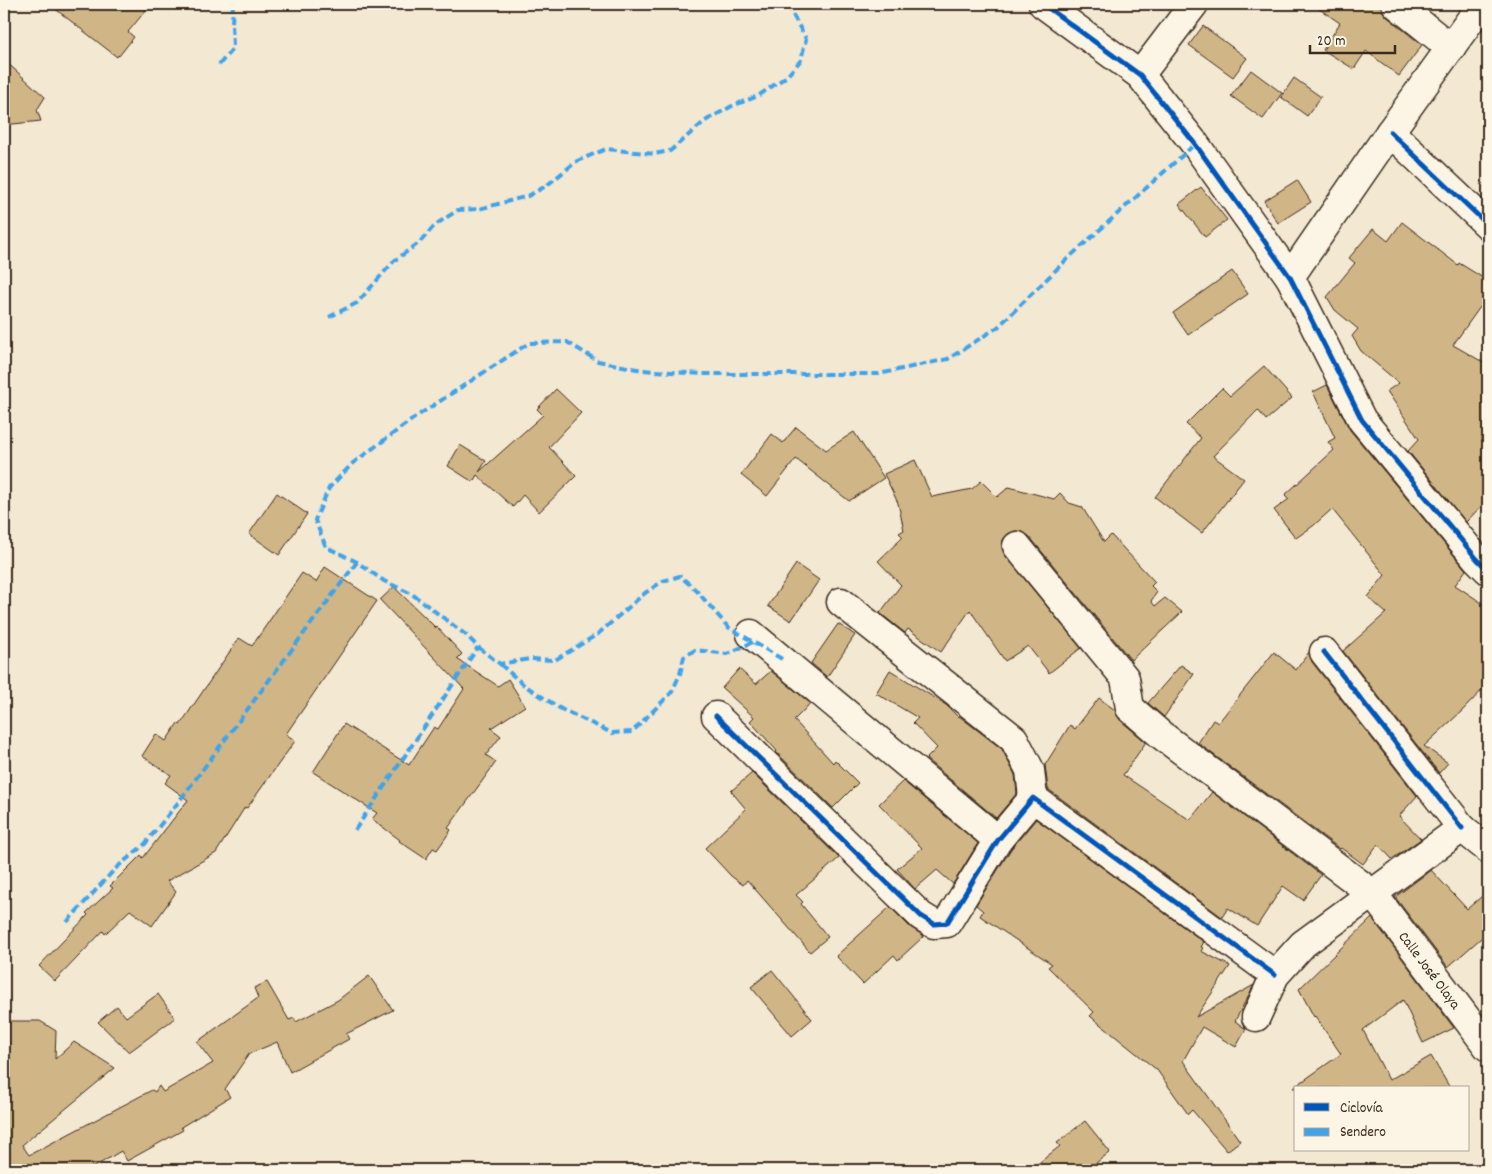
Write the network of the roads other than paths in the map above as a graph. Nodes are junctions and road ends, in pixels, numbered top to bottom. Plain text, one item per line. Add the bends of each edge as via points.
1 (1043, 4) edge
2 (1194, 4) edge
3 (1396, 4) edge
4 (1482, 4) edge
5 (1450, 48) junction
6 (1140, 75) junction
7 (1390, 132) junction
8 (1488, 225) edge
9 (1290, 277) junction
10 (1018, 546) dead end
11 (1488, 570) edge
12 (841, 602) dead end
13 (751, 634) dead end
14 (1324, 652) dead end
15 (716, 716) dead end
16 (1033, 798) junction
17 (1462, 828) junction
18 (998, 840) junction
19 (1488, 849) edge
20 (1373, 894) junction
21 (1274, 975) junction
22 (1256, 1017) dead end
23 (1488, 1047) edge

1 - 6 street
2 - 6 street
3 - 5 street
4 - 5 street
5 - 7 street
6 - 9 street via 1195,144
7 - 8 street
7 - 9 street
9 - 11 street via 1362,420
10 - 20 street, Calle José Olaya via 1125,678 1130,708
12 - 16 street via 1014,739 1030,770
13 - 18 street
14 - 17 street
15 - 18 street via 921,916 934,924 947,923
16 - 18 street
16 - 21 street
17 - 19 street
17 - 20 street
20 - 21 street via 1303,944
20 - 23 street, Calle José Olaya
21 - 22 street

